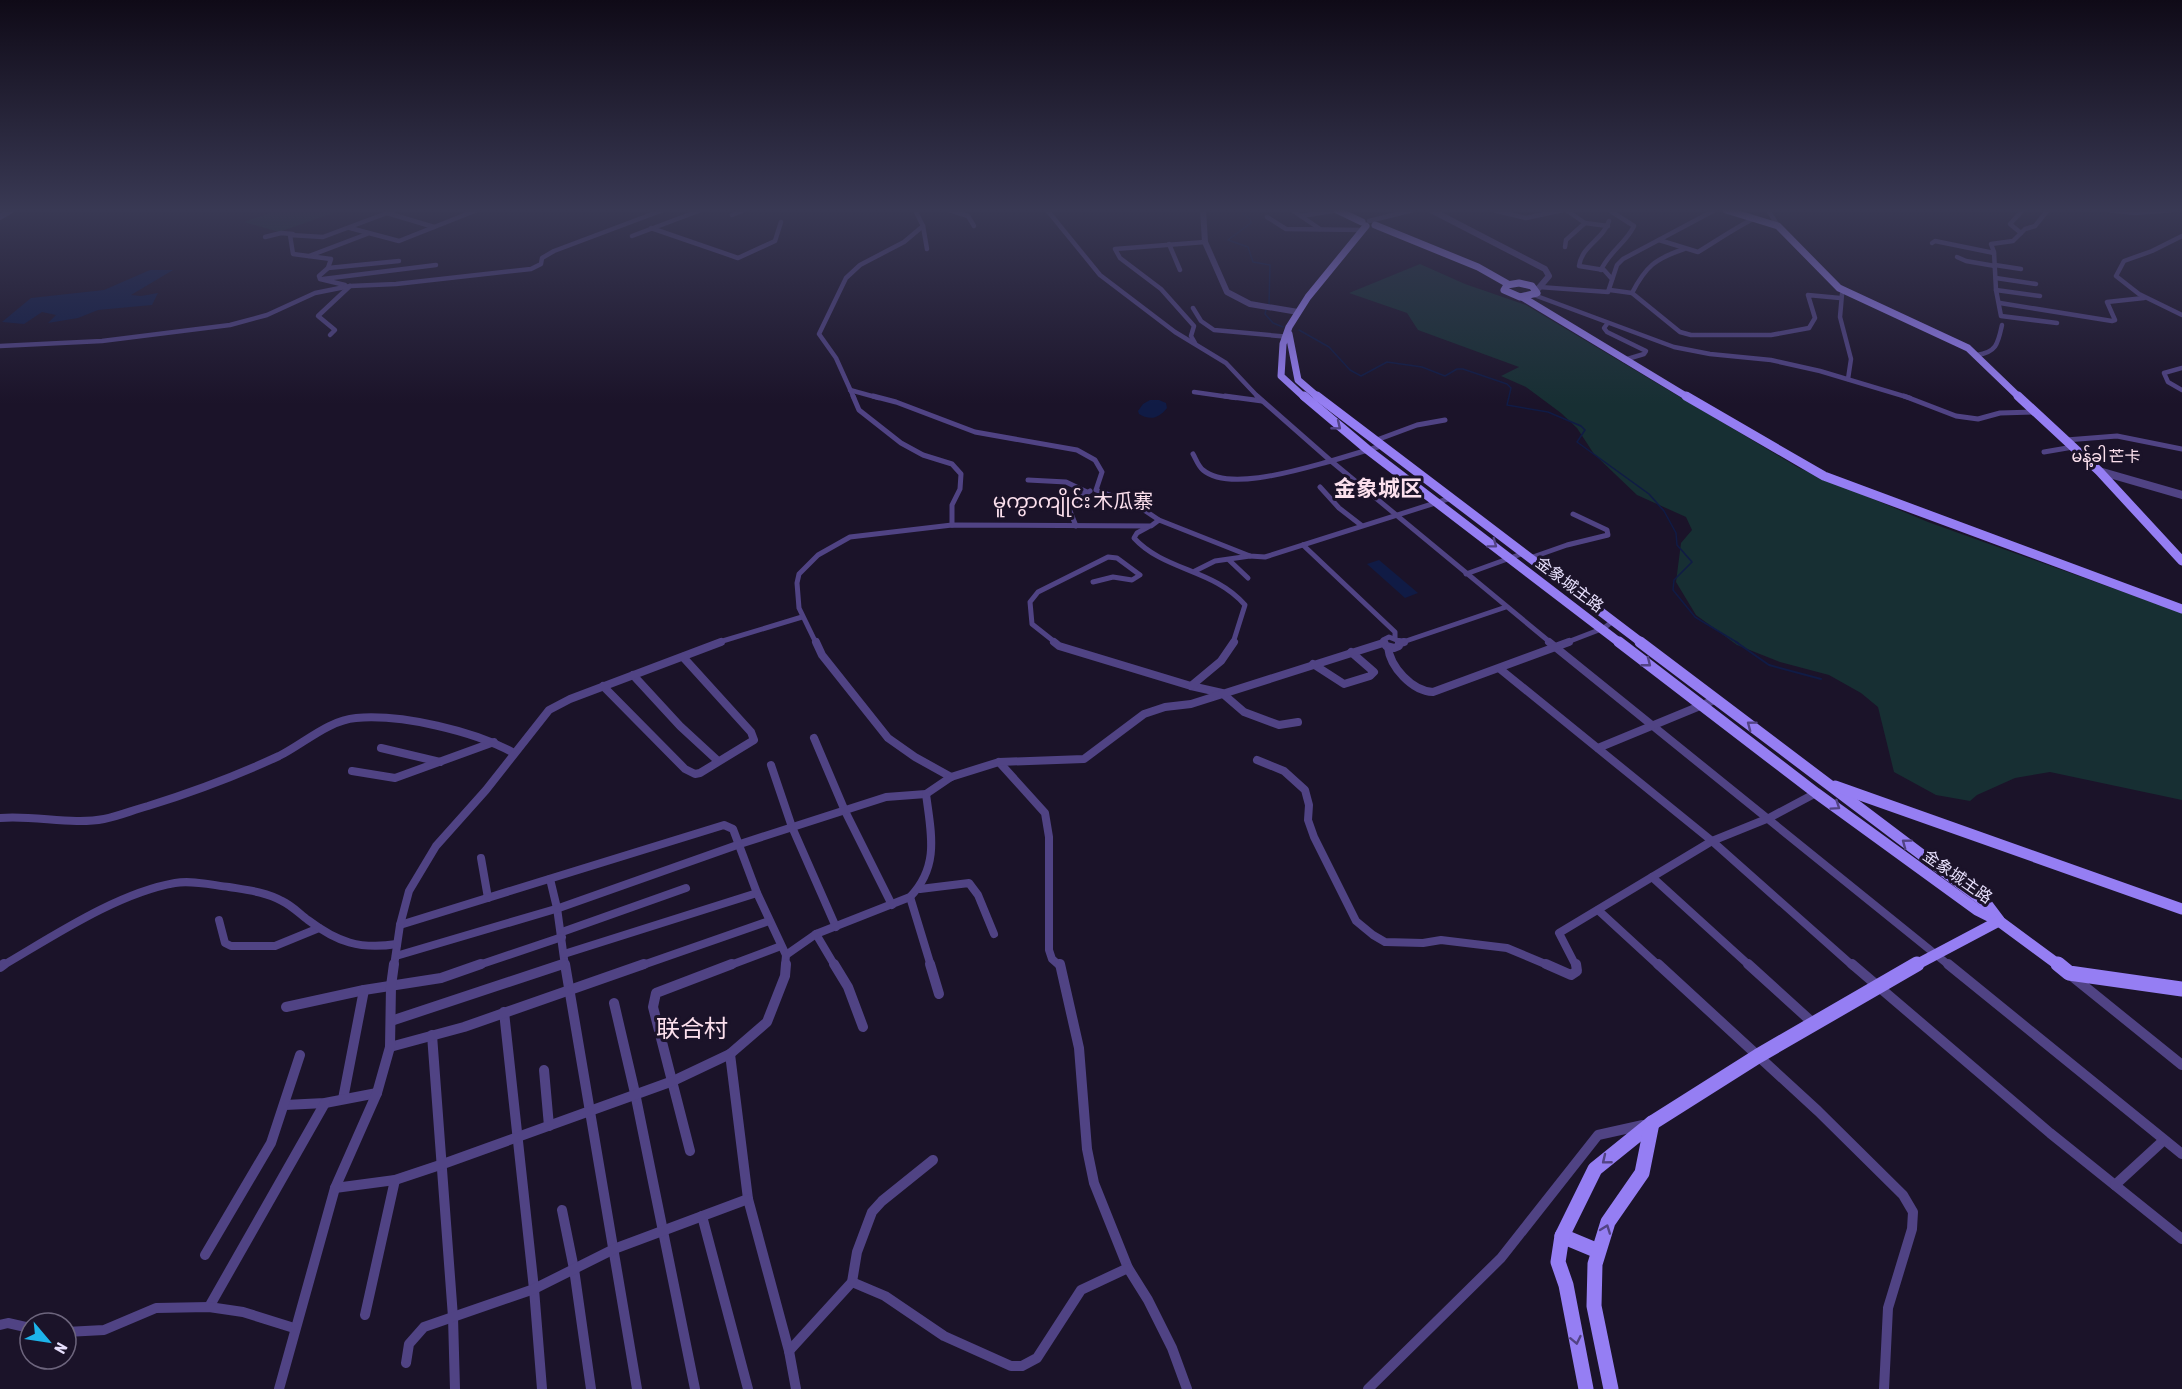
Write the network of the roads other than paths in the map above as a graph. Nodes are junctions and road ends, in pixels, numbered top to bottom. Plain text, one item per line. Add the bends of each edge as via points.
1 (320, 275) edge
2 (355, 275) edge
3 (479, 275) edge
4 (849, 275) edge
5 (1100, 275) edge
6 (1142, 275) edge
7 (1219, 275) edge
8 (1327, 275) edge
9 (1492, 275) edge
10 (1547, 275) edge
11 (1609, 275) edge
12 (1613, 275) edge
13 (1642, 275) edge
14 (1825, 275) edge
15 (1996, 275) edge
16 (2116, 275) edge
17 (1996, 278) junction
18 (320, 279) junction
19 (1612, 279) junction
20 (1508, 284) junction
21 (2036, 284) dead end
22 (350, 286) junction
23 (1610, 290) junction
24 (1996, 290) junction
25 (1537, 291) junction
26 (1846, 291) junction
27 (1632, 293) junction
28 (2040, 296) dead end
29 (1522, 297) junction
30 (1840, 298) junction
31 (2144, 298) junction
32 (2000, 303) junction
33 (1193, 308) dead end
34 (1298, 312) junction
35 (2182, 315) edge
36 (2056, 323) dead end
37 (1607, 324) junction
38 (2002, 325) dead end
39 (330, 335) dead end
40 (1287, 335) junction
41 (1196, 345) junction
42 (0, 346) edge
43 (1977, 355) junction
44 (1624, 360) junction
45 (2182, 368) edge
46 (1848, 379) junction
47 (850, 390) junction
48 (2182, 390) edge
49 (1194, 392) dead end
50 (1262, 401) junction
51 (1324, 402) junction
52 (1313, 406) junction
53 (2034, 412) junction
54 (1445, 420) dead end
55 (2066, 440) junction
56 (1374, 446) junction
57 (2073, 447) junction
58 (2182, 449) edge
59 (2044, 452) dead end
60 (1193, 454) dead end
61 (1331, 461) junction
62 (2099, 471) junction
63 (1028, 480) dead end
64 (1320, 487) dead end
65 (1096, 490) junction
66 (1087, 492) junction
67 (2182, 495) edge
68 (1451, 498) junction
69 (1438, 502) junction
70 (1573, 514) dead end
71 (1397, 516) junction
72 (1159, 520) junction
73 (952, 525) junction
74 (1361, 525) junction
75 (1076, 526) junction
76 (1151, 526) junction
77 (1303, 545) junction
78 (1527, 555) junction
79 (1250, 556) junction
80 (1511, 558) junction
81 (1229, 560) junction
82 (2182, 561) edge
83 (1195, 571) junction
84 (1466, 574) junction
85 (1248, 578) dead end
86 (1093, 582) dead end
87 (1506, 608) junction
88 (2182, 609) edge
89 (802, 617) junction
90 (1613, 621) junction
91 (1604, 628) junction
92 (1397, 640) junction
93 (1385, 645) junction
94 (1556, 647) junction
95 (1351, 652) junction
96 (683, 657) junction
97 (1313, 664) junction
98 (1500, 669) junction
99 (633, 675) junction
100 (603, 686) junction
101 (1191, 686) junction
102 (1222, 693) junction
103 (1717, 699) junction
104 (1701, 705) junction
105 (1298, 722) dead end
106 (1652, 724) junction
107 (814, 738) dead end
108 (494, 742) junction
109 (381, 748) dead end
110 (1599, 748) junction
111 (514, 753) junction
112 (1257, 760) dead end
113 (718, 761) junction
114 (440, 762) junction
115 (999, 762) junction
116 (771, 765) dead end
117 (352, 771) dead end
118 (951, 777) junction
119 (1831, 785) junction
120 (1816, 793) junction
121 (926, 794) junction
122 (845, 811) junction
123 (0, 818) edge
124 (1769, 818) junction
125 (792, 827) junction
126 (1712, 841) junction
127 (741, 844) junction
128 (481, 858) dead end
129 (1652, 877) junction
130 (550, 879) junction
131 (686, 888) dead end
132 (920, 889) junction
133 (757, 893) junction
134 (910, 897) junction
135 (488, 898) junction
136 (892, 904) junction
137 (559, 908) junction
138 (2182, 909) edge
139 (1598, 910) junction
140 (219, 920) dead end
141 (769, 921) junction
142 (1999, 921) junction
143 (400, 925) junction
144 (836, 927) junction
145 (319, 928) junction
146 (562, 934) junction
147 (816, 934) junction
148 (994, 934) dead end
149 (397, 944) junction
150 (781, 946) junction
151 (786, 955) junction
152 (396, 956) junction
153 (1935, 956) junction
154 (564, 959) junction
155 (0, 967) edge
156 (2069, 973) junction
157 (391, 986) junction
158 (1876, 986) junction
159 (569, 989) junction
160 (2182, 989) edge
161 (364, 990) junction
162 (939, 994) dead end
163 (614, 1003) dead end
164 (286, 1007) dead end
165 (504, 1012) junction
166 (391, 1021) junction
167 (1813, 1023) junction
168 (863, 1027) dead end
169 (432, 1035) junction
170 (390, 1047) junction
171 (730, 1054) junction
172 (300, 1055) dead end
173 (1758, 1056) junction
174 (2182, 1065) edge
175 (544, 1071) dead end
176 (673, 1081) junction
177 (377, 1093) junction
178 (635, 1093) junction
179 (343, 1099) junction
180 (325, 1103) junction
181 (285, 1105) junction
182 (592, 1109) junction
183 (1652, 1123) junction
184 (549, 1126) junction
185 (517, 1139) junction
186 (2164, 1140) junction
187 (690, 1152) dead end
188 (2182, 1154) edge
189 (933, 1160) dead end
190 (443, 1164) junction
191 (395, 1180) junction
192 (2115, 1185) junction
193 (335, 1188) junction
194 (748, 1199) junction
195 (562, 1210) dead end
196 (702, 1216) junction
197 (662, 1232) junction
198 (1562, 1236) junction
199 (2182, 1239) edge
200 (614, 1249) junction
201 (1598, 1251) junction
202 (205, 1256) dead end
203 (1128, 1268) junction
204 (573, 1269) junction
205 (852, 1282) junction
206 (534, 1289) junction
207 (209, 1307) junction
208 (365, 1315) dead end
209 (453, 1317) junction
210 (0, 1324) edge
211 (18, 1325) edge
212 (294, 1328) junction
213 (78, 1331) edge
214 (789, 1351) junction
215 (406, 1363) dead end
216 (279, 1389) edge
217 (455, 1389) edge
218 (542, 1389) edge
219 (591, 1389) edge
220 (638, 1389) edge
221 (695, 1389) edge
222 (748, 1389) edge
223 (796, 1389) edge
224 (1188, 1389) edge
225 (1368, 1389) edge
226 (1586, 1389) edge
227 (1611, 1389) edge
228 (1884, 1389) edge

1 - 18 street
2 - 18 street
3 - 22 street
4 - 47 street via 819,334 836,358
5 - 41 street
6 - 41 street via 1161,289 1194,326 1191,336
7 - 34 street via 1233,298
8 - 34 main road
9 - 20 main road
10 - 25 street
11 - 19 street
12 - 19 street
13 - 27 street
14 - 26 main road
15 - 17 street
16 - 31 street
17 - 21 street
17 - 24 street
18 - 22 street
19 - 23 street
20 - 25 main road via 1526,284
20 - 29 main road via 1505,291
22 - 39 street via 318,316 335,330
22 - 42 street via 315,293 236,324 120,339
23 - 25 street
23 - 27 street
24 - 28 street
24 - 32 street
25 - 29 main road
25 - 37 street
26 - 30 street
26 - 43 main road
27 - 30 street via 1680,332 1703,336 1771,335 1809,328 1815,318 1808,295
29 - 44 main road
30 - 46 street via 1840,317 1851,359
31 - 32 street via 2107,302 2113,312 2112,321
31 - 35 street
32 - 36 street via 2002,317
33 - 40 street via 1201,321 1214,330
34 - 40 main road
37 - 44 street via 1607,332 1646,351
37 - 46 street via 1674,347 1787,363
38 - 43 street via 1996,349
40 - 51 main road, 金象城主路 via 1298,380
40 - 52 main road, 金象城主路 via 1281,376
41 - 50 street via 1226,363
43 - 53 main road
44 - 88 main road via 1824,476
45 - 48 street via 2164,376 2169,384
46 - 53 street via 1930,404 1956,417 1978,419 2000,413
47 - 65 street via 896,402 975,432 1077,450 1100,467
47 - 73 street via 859,410 878,427 923,455 952,464 961,474 960,489 952,505
49 - 50 street
50 - 61 street
51 - 52 main road
51 - 56 main road, 金象城主路
52 -> 56 main road, 金象城主路
53 - 55 main road
54 - 56 street via 1418,423
55 - 57 main road
55 - 58 street via 2117,436
56 - 61 street
56 - 68 main road, 金象城主路
56 - 69 main road, 金象城主路
57 - 59 street
57 - 62 main road
60 - 61 street via 1203,470 1224,477 1263,477
61 - 71 street
62 - 67 street
62 - 82 main road
63 - 66 street via 1052,478
64 - 74 street
65 - 66 street
65 - 72 street via 1135,504
66 - 75 street via 1068,506
68 - 69 street
68 - 78 main road, 金象城主路
69 - 71 street
69 -> 80 main road, 金象城主路
70 - 78 street via 1607,530 1608,535
71 - 74 street
71 - 84 street
72 - 76 street
72 - 79 street
73 - 75 street
73 - 89 street via 850,537 832,546 799,574
74 - 77 street
75 - 76 street
76 - 83 street via 1137,533 1135,542 1155,555
77 - 79 street via 1265,557
77 - 92 street via 1395,632
78 - 80 street
78 - 90 main road, 金象城主路
79 - 81 street
80 - 84 street
80 - 91 main road, 金象城主路
81 - 83 street via 1215,561
81 - 85 street
83 - 101 street via 1225,585 1245,605 1239,632 1223,662
84 - 87 street
86 - 101 street via 1113,576 1132,580 1140,575 1117,558 1108,557 1038,592 1030,602 1032,624 1059,646
87 - 92 street
87 - 94 street
89 - 96 street
89 - 118 street via 822,655 888,738
90 - 91 street
90 - 103 main road, 金象城主路
91 - 94 street
91 -> 104 main road, 金象城主路
92 - 93 street via 1397,647
93 - 95 street
93 - 98 street via 1389,658 1427,693
94 - 98 street
94 - 106 street
95 - 97 street
95 - 97 street via 1374,672 1370,676 1344,684
96 - 99 street
96 - 113 street via 754,740
97 - 102 street
98 - 110 street
99 - 100 street
99 - 113 street
100 - 111 street via 549,710
100 - 113 street via 685,769 695,774
101 - 102 street
102 - 105 street via 1255,717 1279,725
102 - 115 street via 1144,714 1083,759
103 - 104 street
119 -> 103 main road, 金象城主路
104 - 106 street
104 - 120 main road, 金象城主路
106 - 110 street
106 - 124 street
107 - 122 street
108 - 111 street
108 - 114 street
108 - 123 street via 446,728 355,718 209,787 103,819
109 - 114 street
110 - 126 street
111 - 143 street via 436,846 409,891
112 - 139 street via 1284,771 1305,790 1314,837 1356,921 1385,942 1441,940 1507,948 1571,975 1577,971 1576,962 1559,933
114 - 117 street via 395,778
115 - 118 street
115 - 203 street via 1045,813 1049,837 1050,956 1060,964 1079,1048 1094,1183
116 - 125 street
118 - 121 street
119 - 120 main road
119 - 138 main road
142 -> 119 main road, 金象城主路 via 1987,904
120 - 124 street
120 -> 142 main road, 金象城主路 via 1977,910
121 - 122 street via 886,797
121 - 132 street via 932,849 930,869
122 - 125 street
122 - 136 street
124 - 126 street
124 - 153 street
125 - 127 street
125 - 144 street
126 - 129 street
126 - 158 street
127 - 130 street via 733,829 724,825
127 - 133 street
127 - 137 street
128 - 135 street
129 - 139 street
129 - 167 street
130 - 135 street
130 - 137 street
131 - 146 street
132 - 134 street
132 - 148 street via 969,883
133 - 141 street
133 - 154 street
134 - 136 street
134 - 162 street
135 - 143 street
136 - 144 street
137 - 146 street
137 - 152 street
139 - 173 street
140 - 145 street via 225,943 231,946 274,946
141 - 150 street
141 - 159 street
142 - 153 main road
142 - 156 main road
143 - 149 street
144 - 147 street
145 - 149 street via 352,945
145 - 155 street via 283,901 256,891 175,883 80,920
146 - 154 street
146 - 157 street via 441,978
147 - 151 street
147 - 168 street via 848,987
149 - 152 street
150 - 151 street
150 - 176 street via 656,993 654,1007
151 - 171 street via 785,976 768,1022
152 - 157 street
153 - 158 main road
153 - 186 street
154 - 159 street
154 - 166 street
156 - 160 main road
156 - 174 street
157 - 161 street
157 - 166 street
158 - 167 main road
158 - 192 street
159 - 165 street
159 - 182 street
161 - 164 street
161 - 179 street
163 - 178 street
165 - 169 street
165 - 185 street
166 - 170 street
167 - 173 main road
169 - 170 street
169 - 190 street
170 - 177 street
171 - 176 street
171 - 194 street
172 - 181 street
173 - 183 main road
173 - 228 street via 1904,1195 1913,1212 1912,1229 1888,1308
175 - 184 street
176 - 178 street
176 - 187 street
177 - 179 street
177 - 193 street
178 - 182 street
178 - 197 street
179 - 180 street
180 - 181 street
180 - 207 street
181 - 202 street via 271,1143
182 - 184 street
182 - 200 street
183 -> 198 main road via 1595,1169
201 -> 183 main road via 1608,1222 1642,1174
183 - 225 street via 1598,1135 1501,1258
184 - 185 street
185 - 190 street
185 - 206 street
186 - 188 street
186 - 192 street
189 - 205 street via 872,1212 857,1252
190 - 191 street
190 - 209 street
191 - 193 street
191 - 208 street
192 - 199 street
193 - 212 street
194 - 196 street
194 - 214 street
195 - 204 street
196 - 197 street
196 - 222 street
197 - 200 street
197 - 221 street
198 - 201 main road
198 -> 226 main road via 1558,1262
200 - 204 street
200 - 220 street
201 - 227 main road via 1592,1305
203 - 205 street via 1081,1290 1038,1358 1022,1366 1011,1366 944,1336 885,1296
203 - 224 street via 1148,1300
204 - 206 street
204 - 219 street
205 - 214 street
206 - 209 street
206 - 218 street
207 - 212 street via 243,1312
207 - 213 street via 156,1308 104,1330
209 - 215 street via 424,1327 416,1334 409,1344
209 - 217 street
210 - 211 street
212 - 216 street
214 - 223 street

